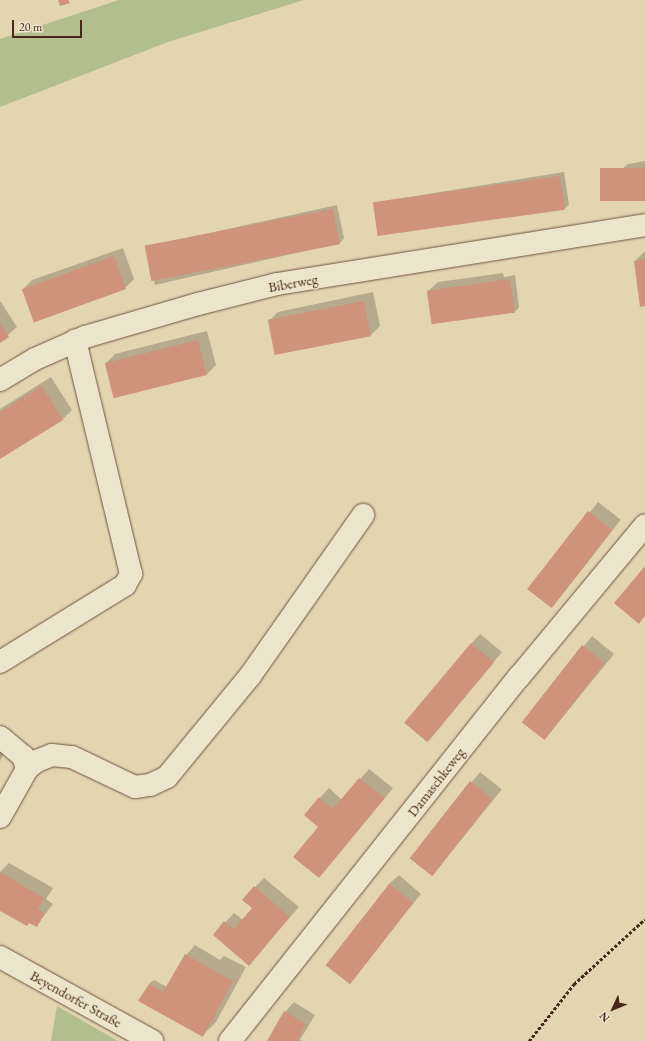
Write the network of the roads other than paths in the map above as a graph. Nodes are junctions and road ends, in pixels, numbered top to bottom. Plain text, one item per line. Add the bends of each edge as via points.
1 (645, 225) edge
2 (75, 341) junction
3 (0, 380) edge
4 (363, 515) dead end
5 (645, 525) edge
6 (0, 662) edge
7 (0, 737) edge
8 (27, 769) junction
9 (0, 817) edge
10 (0, 957) edge
11 (152, 1041) edge
12 (230, 1041) edge

1 - 2 street, Biberweg via 278,284 198,304
2 - 3 street, Biberweg via 35,359
2 - 6 street via 131,574 125,585
4 - 8 street via 250,676 167,777 150,785 136,787 72,757 52,755 37,761
5 - 12 street, Damaschkeweg via 519,677
7 - 8 street via 23,756
8 - 9 street
10 - 11 street, Beyendorfer Straße

